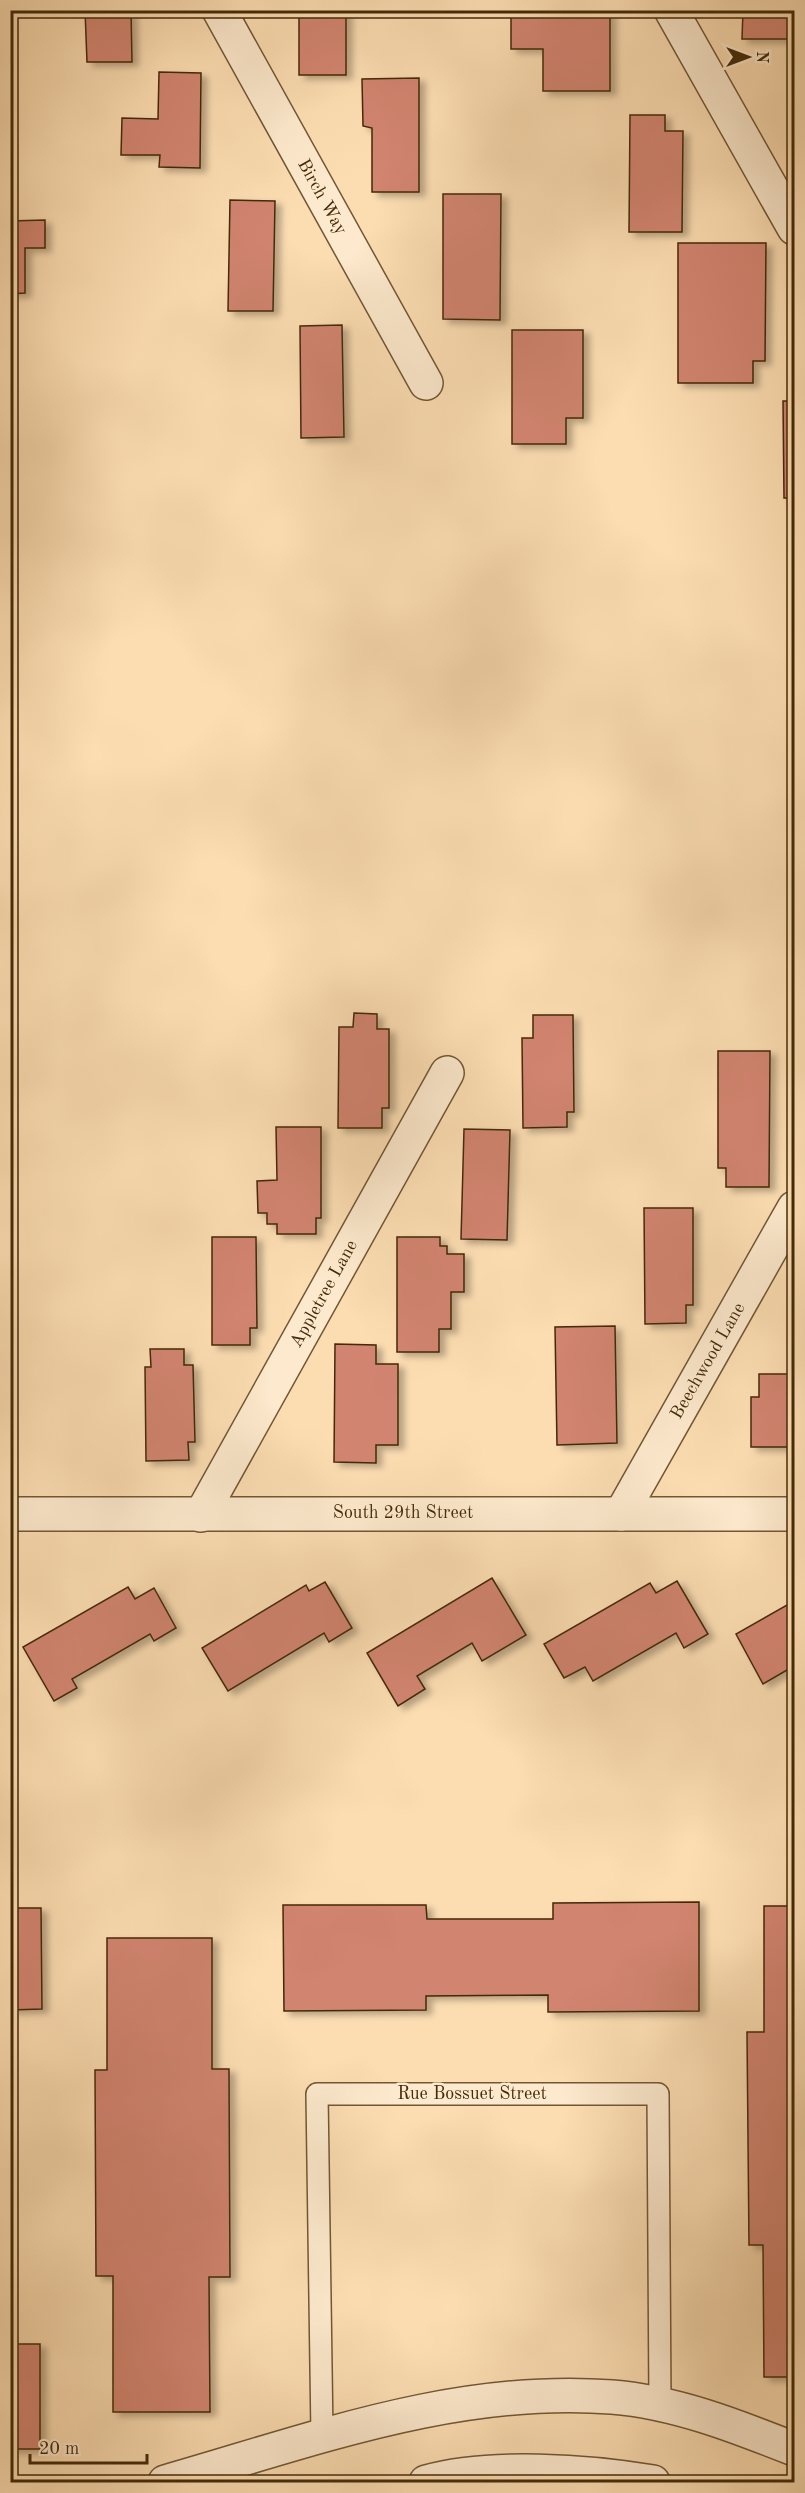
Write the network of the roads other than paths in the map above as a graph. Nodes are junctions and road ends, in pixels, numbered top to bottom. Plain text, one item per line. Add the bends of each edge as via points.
1 (219, 10) edge
2 (671, 10) edge
3 (795, 228) edge
4 (426, 383) dead end
5 (447, 1073) dead end
6 (795, 1208) edge
7 (10, 1514) edge
8 (621, 1514) junction
9 (795, 1514) edge
10 (201, 1515) junction
11 (660, 2404) junction
12 (322, 2435) junction
13 (795, 2449) edge
14 (165, 2482) edge
15 (426, 2482) edge
16 (653, 2482) edge

1 - 4 street, Birch Way
2 - 3 street
5 - 10 street, Appletree Lane
6 - 8 street, Beechwood Lane
7 - 10 street, South 29th Street
8 - 9 street, South 29th Street
8 - 10 street, South 29th Street
11 - 12 street via 613,2397 481,2399
11 - 12 lane, Rue Bossuet Street via 658,2094 317,2094
11 - 13 street via 733,2425
12 - 14 street
15 - 16 street via 542,2472 607,2474

